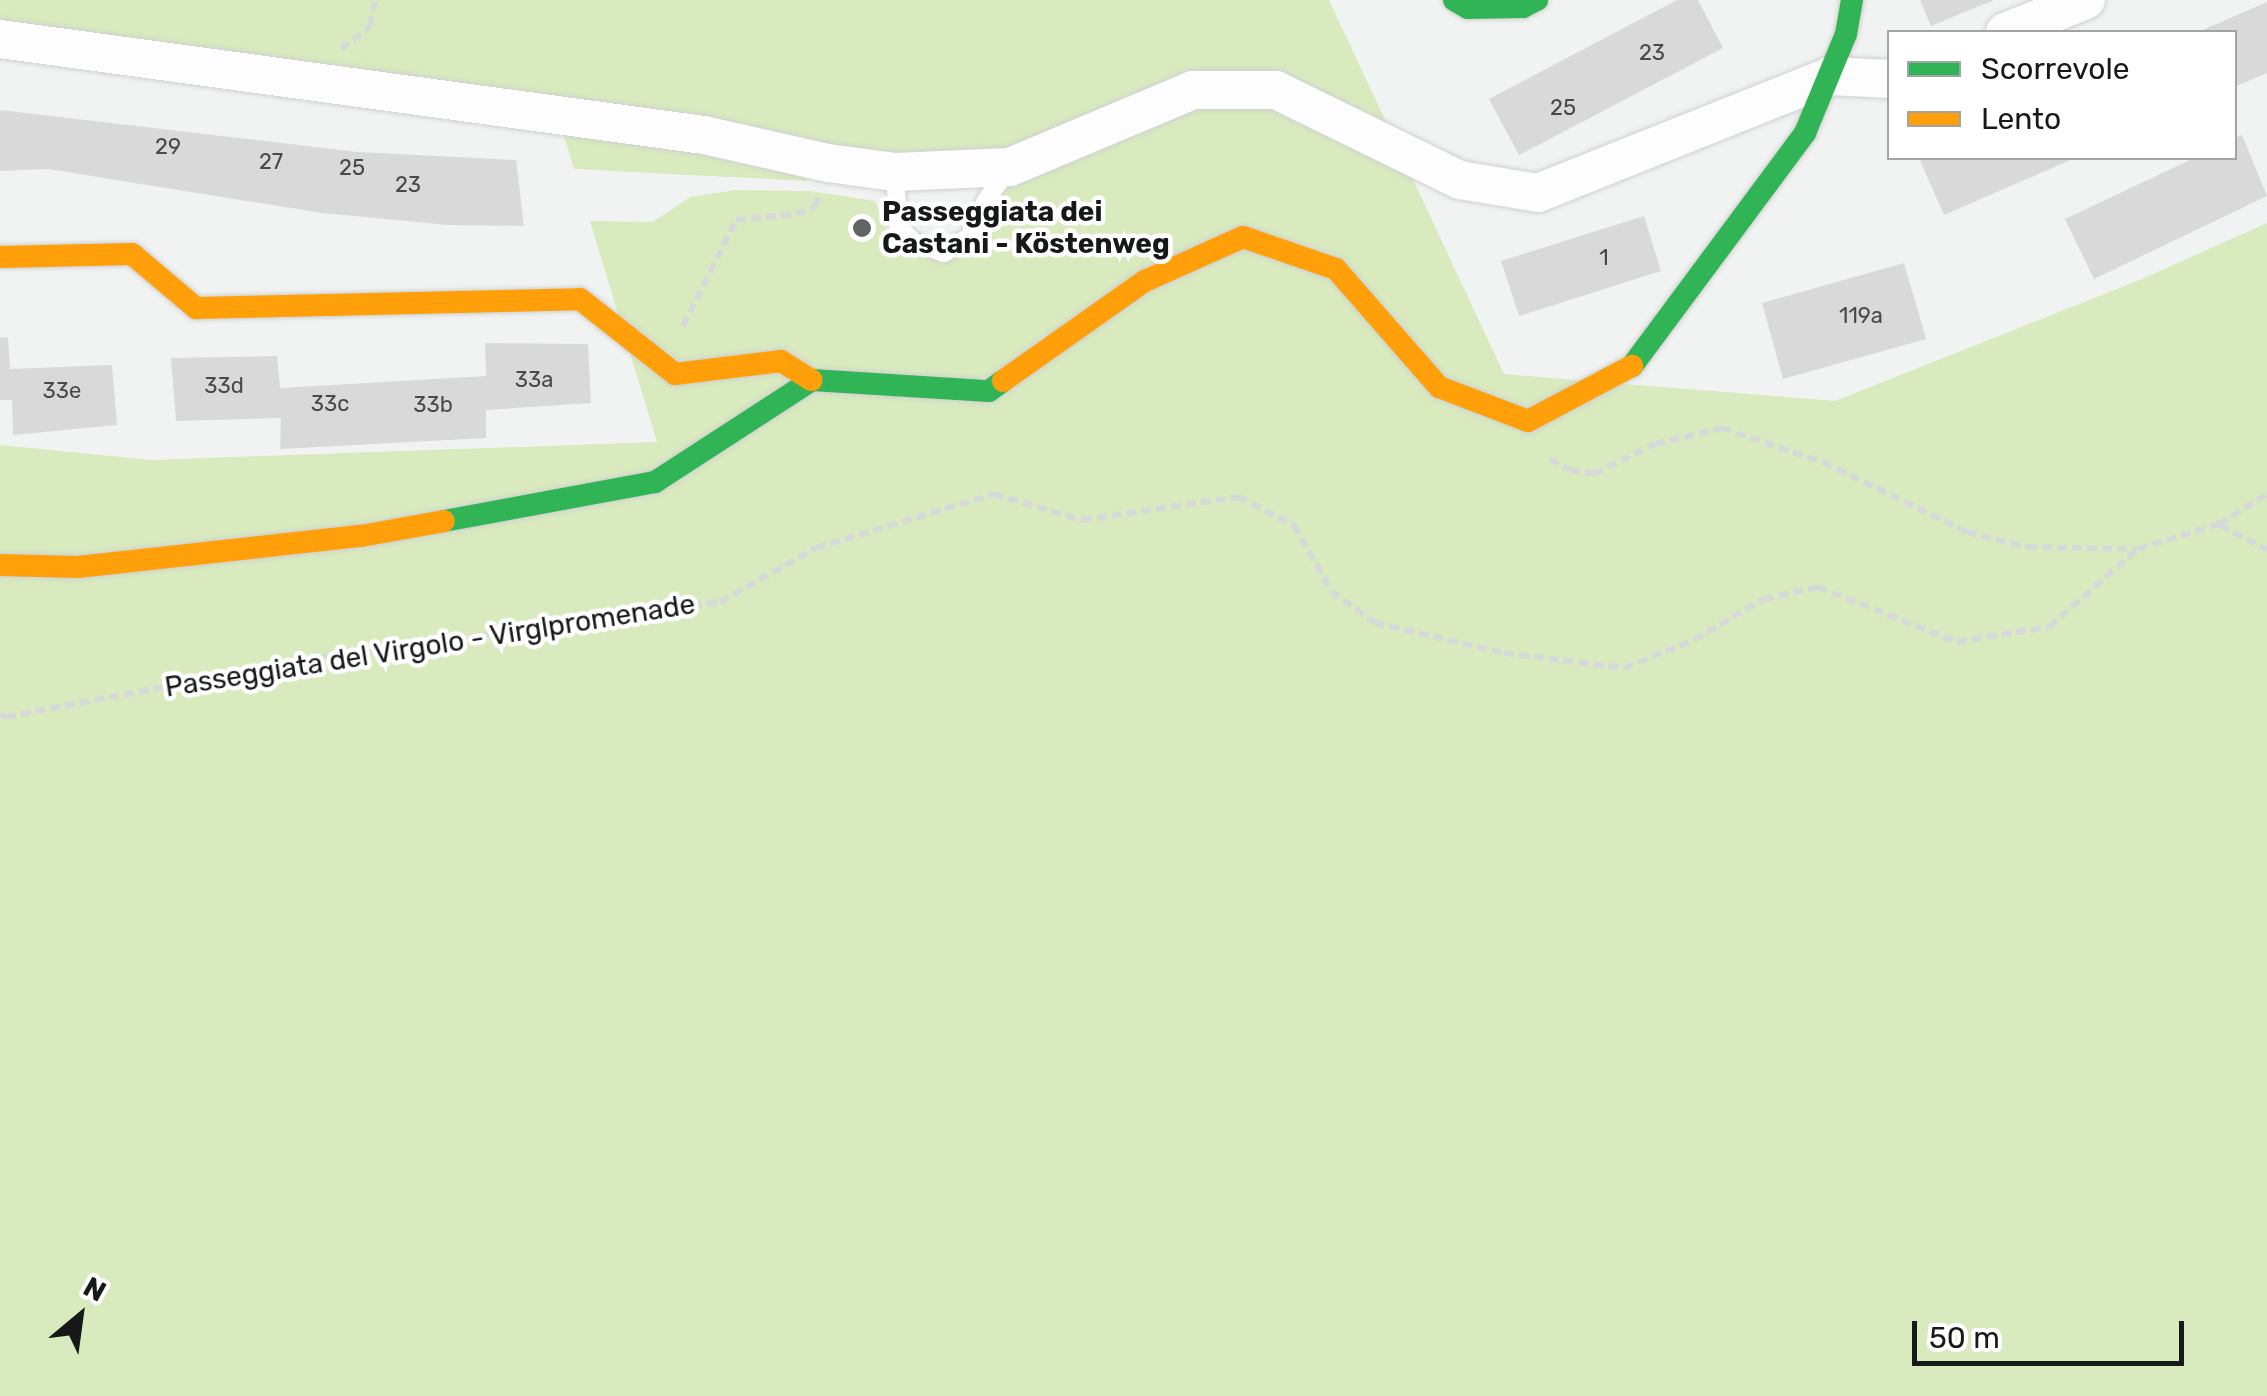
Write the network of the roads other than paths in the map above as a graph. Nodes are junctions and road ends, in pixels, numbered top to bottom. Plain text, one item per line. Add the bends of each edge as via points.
1 (1454, 0) edge
2 (1536, 0) edge
3 (1852, 0) edge
4 (2086, 0) edge
5 (2009, 30) edge
6 (0, 39) edge
7 (1830, 76) junction
8 (1887, 79) edge
9 (1010, 167) junction
10 (895, 172) junction
11 (0, 257) edge
12 (812, 380) junction
13 (0, 565) edge

1 - 2 street via 1468,8 1523,7
3 - 7 street
4 - 5 street
6 - 10 street via 704,135
7 - 8 street
7 - 9 street via 1538,193 1460,180 1276,90 1193,90
7 - 12 street via 1805,132 1635,364 1528,421 1439,387 1336,269 1243,237 1145,281 989,390
9 - 10 street
9 - 10 lane via 969,237 944,253 914,242 898,226
11 - 12 street via 132,254 196,308 580,298 674,374 781,361
12 - 13 street via 655,482 361,536 78,567

